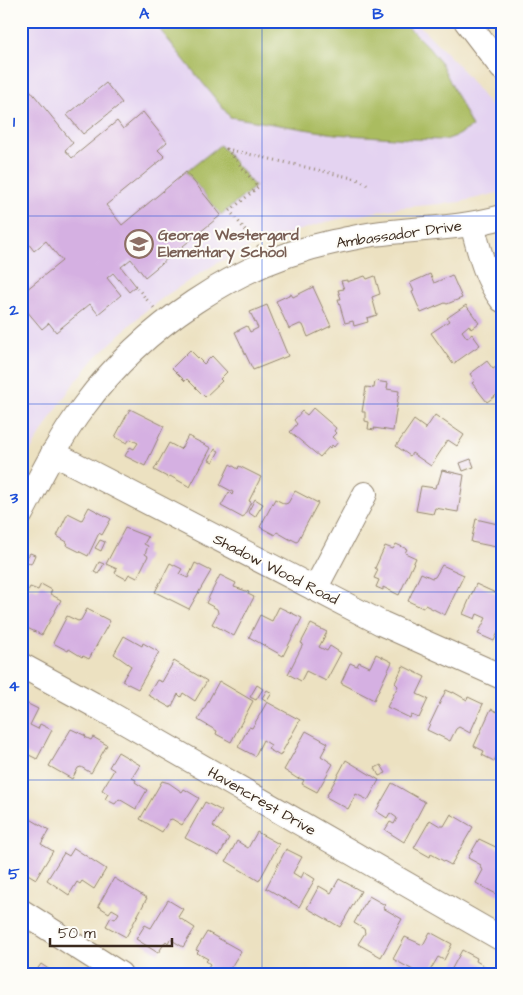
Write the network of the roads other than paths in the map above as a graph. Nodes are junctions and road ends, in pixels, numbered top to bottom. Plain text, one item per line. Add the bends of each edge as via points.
1 (466, 21) edge
2 (502, 68) edge
3 (502, 216) edge
4 (472, 224) junction
5 (502, 300) edge
6 (53, 453) junction
7 (365, 494) dead end
8 (24, 504) edge
9 (315, 589) junction
10 (21, 665) edge
11 (502, 677) edge
12 (21, 911) edge
13 (502, 939) edge
14 (120, 974) edge

1 - 2 street
3 - 4 street, Ambassador Drive
4 - 5 street via 487,274
4 - 6 street, Ambassador Drive via 374,234 331,243 286,256 235,279 204,296 138,346 85,405
6 - 8 street, Ambassador Drive
6 - 9 street, Shadow Wood Road
7 - 9 street
9 - 11 street, Shadow Wood Road
10 - 13 street, Havencrest Drive
12 - 14 street

